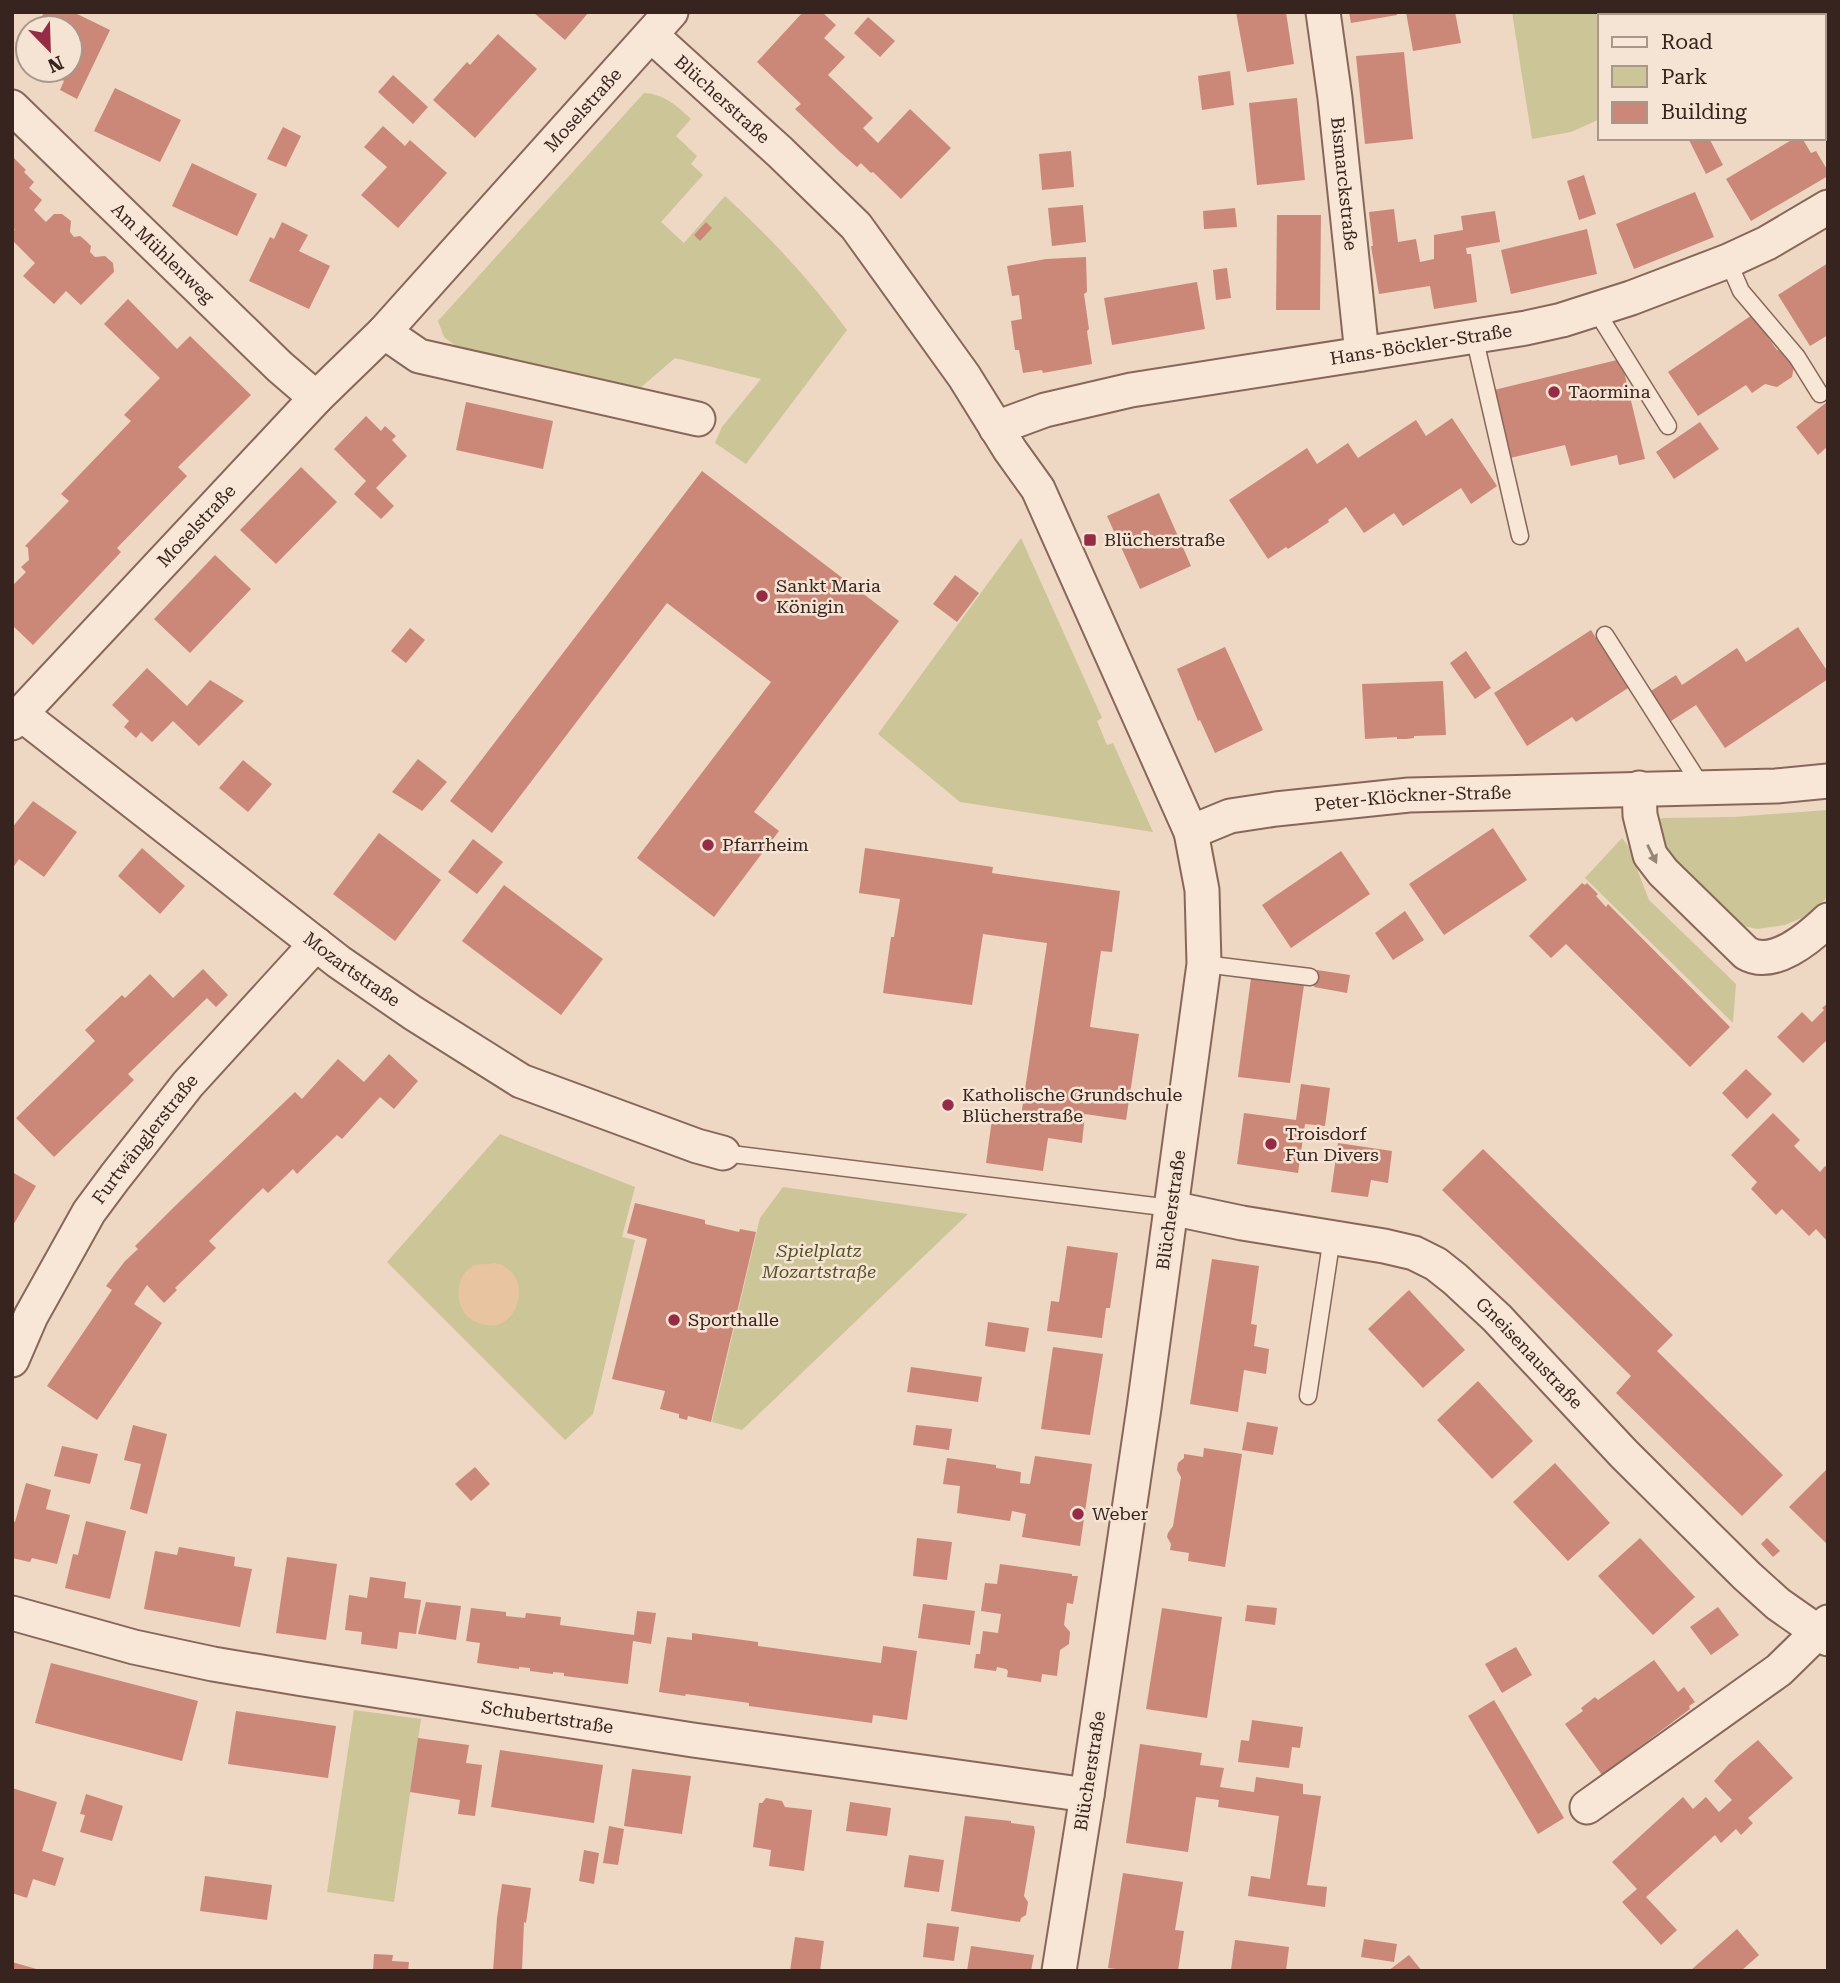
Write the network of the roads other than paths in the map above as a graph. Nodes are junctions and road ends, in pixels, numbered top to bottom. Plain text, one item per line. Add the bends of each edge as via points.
1 (1323, 12) edge
2 (661, 23) edge
3 (12, 107) edge
4 (1828, 207) edge
5 (1728, 261) junction
6 (1595, 309) junction
7 (384, 332) junction
8 (1474, 336) junction
9 (1362, 354) junction
10 (1820, 394) dead end
11 (316, 398) junction
12 (1668, 426) dead end
13 (996, 428) junction
14 (697, 429) dead end
15 (1520, 536) dead end
16 (1605, 635) dead end
17 (17, 719) edge
18 (1828, 781) edge
19 (1702, 787) junction
20 (1639, 788) junction
21 (1191, 832) junction
22 (1828, 920) edge
23 (316, 944) junction
24 (1204, 964) junction
25 (1310, 977) dead end
26 (723, 1153) joint
27 (1171, 1208) junction
28 (1332, 1237) junction
29 (12, 1360) edge
30 (1308, 1396) dead end
31 (13, 1616) edge
32 (1824, 1631) edge
33 (1087, 1795) junction
34 (1587, 1807) dead end
35 (1059, 1971) edge

1 - 9 street, Bismarckstraße
2 - 7 street, Moselstraße
2 - 13 street, Blücherstraße via 856,226
3 - 11 street, Am Mühlenweg
4 - 5 street, Hans-Böckler-Straße
5 - 6 street, Hans-Böckler-Straße
5 - 10 lane via 1741,291 1797,357
6 - 8 street, Hans-Böckler-Straße via 1562,320
6 - 12 lane
7 - 11 street, Moselstraße
7 - 14 street via 419,356
8 - 9 street, Hans-Böckler-Straße
8 - 15 lane
9 - 13 street, Hans-Böckler-Straße via 1131,390 1045,410
11 - 17 street, Moselstraße
13 - 21 street, Blücherstraße via 1038,489
16 - 19 lane
17 - 23 street, Mozartstraße
18 - 19 street, Peter-Klöckner-Straße
19 - 20 street, Peter-Klöckner-Straße
20 - 21 street, Peter-Klöckner-Straße via 1409,795 1276,808 1230,816
20 -> 22 street via 1650,855 1746,953 1764,958 1786,951 1807,940
21 - 24 street, Blücherstraße via 1202,890
23 - 26 street, Mozartstraße via 521,1081
23 - 29 street, Furtwänglerstraße via 188,1084 89,1212
24 - 25 lane
24 - 27 street, Blücherstraße
26 - 27 lane
27 - 28 street, Gneisenaustraße
27 - 33 street, Blücherstraße
28 - 30 lane
28 - 32 street, Gneisenaustraße via 1414,1253 1455,1279 1747,1576 1778,1604
31 - 33 street, Schubertstraße via 134,1647 290,1677
32 - 34 street, Gneisenaustraße via 1779,1670
33 - 35 street, Blücherstraße

